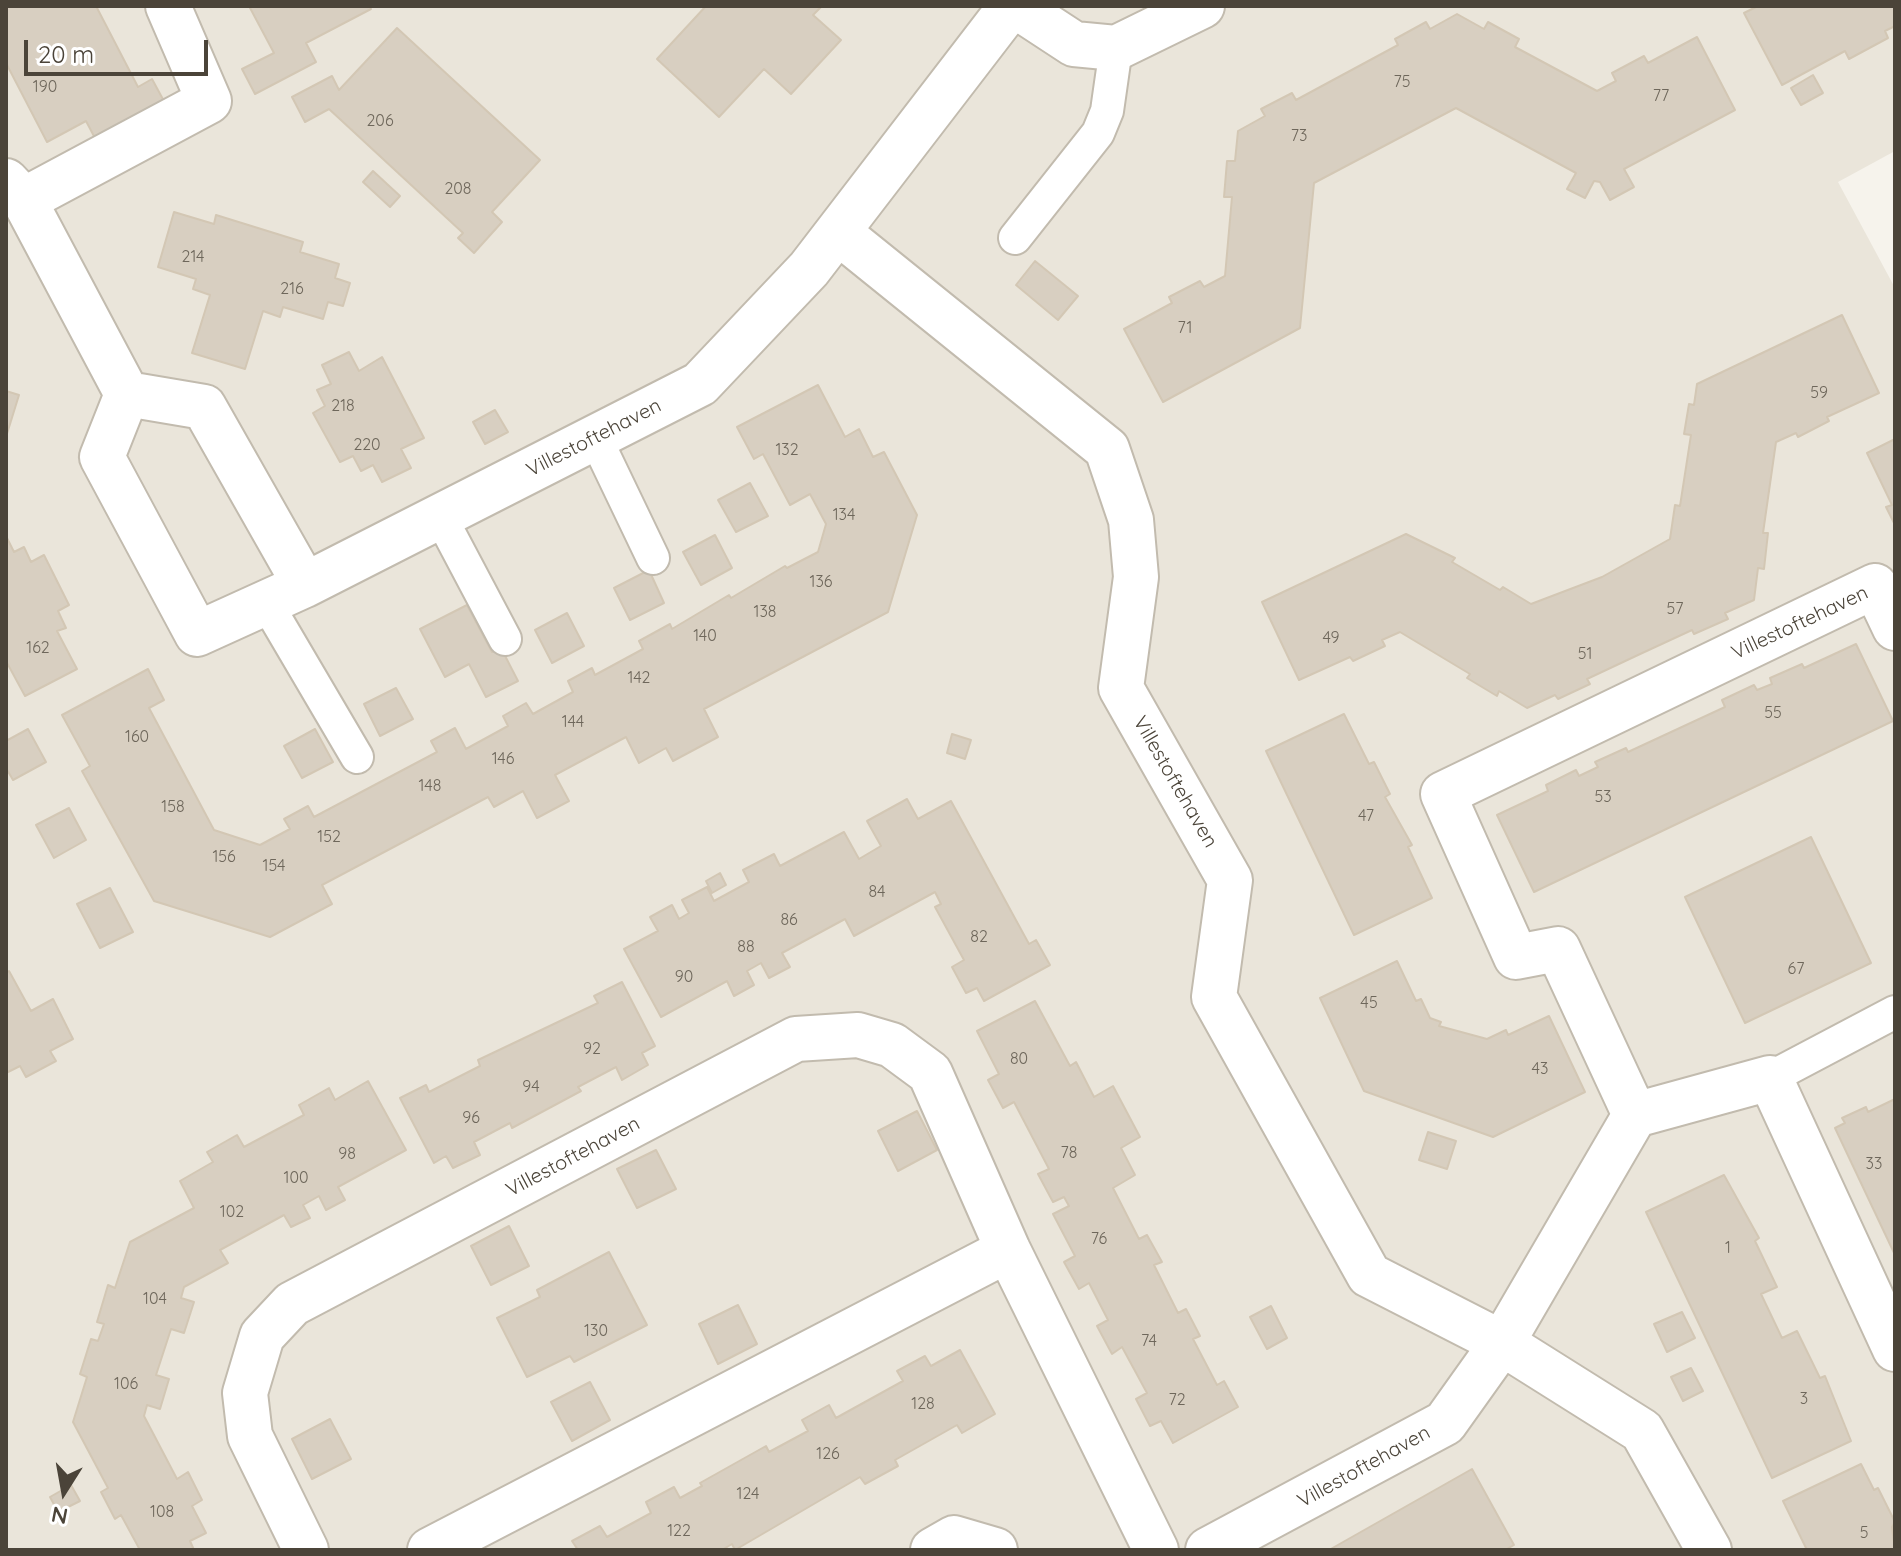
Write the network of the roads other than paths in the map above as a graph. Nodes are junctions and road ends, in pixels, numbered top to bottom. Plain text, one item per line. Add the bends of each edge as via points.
1 (168, 6) edge
2 (1013, 6) edge
3 (1202, 6) edge
4 (1116, 48) junction
5 (15, 190) edge
6 (838, 232) junction
7 (1015, 238) dead end
8 (127, 394) junction
9 (595, 437) junction
10 (440, 516) junction
11 (653, 558) dead end
12 (286, 594) junction
13 (1895, 628) edge
14 (505, 639) dead end
15 (357, 757) dead end
16 (1895, 1012) edge
17 (1770, 1078) junction
18 (1635, 1115) junction
19 (1008, 1250) junction
20 (1502, 1343) junction
21 (1895, 1349) edge
22 (1232, 1545) edge
23 (306, 1550) edge
24 (430, 1550) edge
25 (933, 1550) edge
26 (995, 1550) edge
27 (1156, 1550) edge
28 (1709, 1550) edge

1 - 5 street via 209,101
2 - 4 street, Villestoftehaven via 1074,44
2 - 6 street, Villestoftehaven
3 - 4 street
4 - 7 lane via 1107,111 1098,133
5 - 8 street
6 - 9 street, Villestoftehaven via 700,384
6 - 20 street, Villestoftehaven via 1107,449 1131,520 1136,577 1121,688 1230,880 1214,997 1369,1275
8 - 12 street via 204,407
8 - 12 street, Villestoftehaven via 102,457 197,634
9 - 10 street, Villestoftehaven
9 - 11 lane
10 - 12 street, Villestoftehaven
10 - 14 lane
12 - 15 lane
13 - 18 street, Villestoftehaven via 1875,586 1443,794 1516,957 1558,949
16 - 17 lane
17 - 18 street
17 - 21 street
18 - 20 street, Villestoftehaven
19 - 23 street, Villestoftehaven via 930,1073 892,1045 858,1035 796,1039 292,1304 262,1336 245,1393 250,1436
19 - 24 street
19 - 27 street, Villestoftehaven
20 - 22 street, Villestoftehaven via 1445,1423
20 - 28 street, Villestoftehaven via 1642,1431
25 - 26 street via 954,1538

